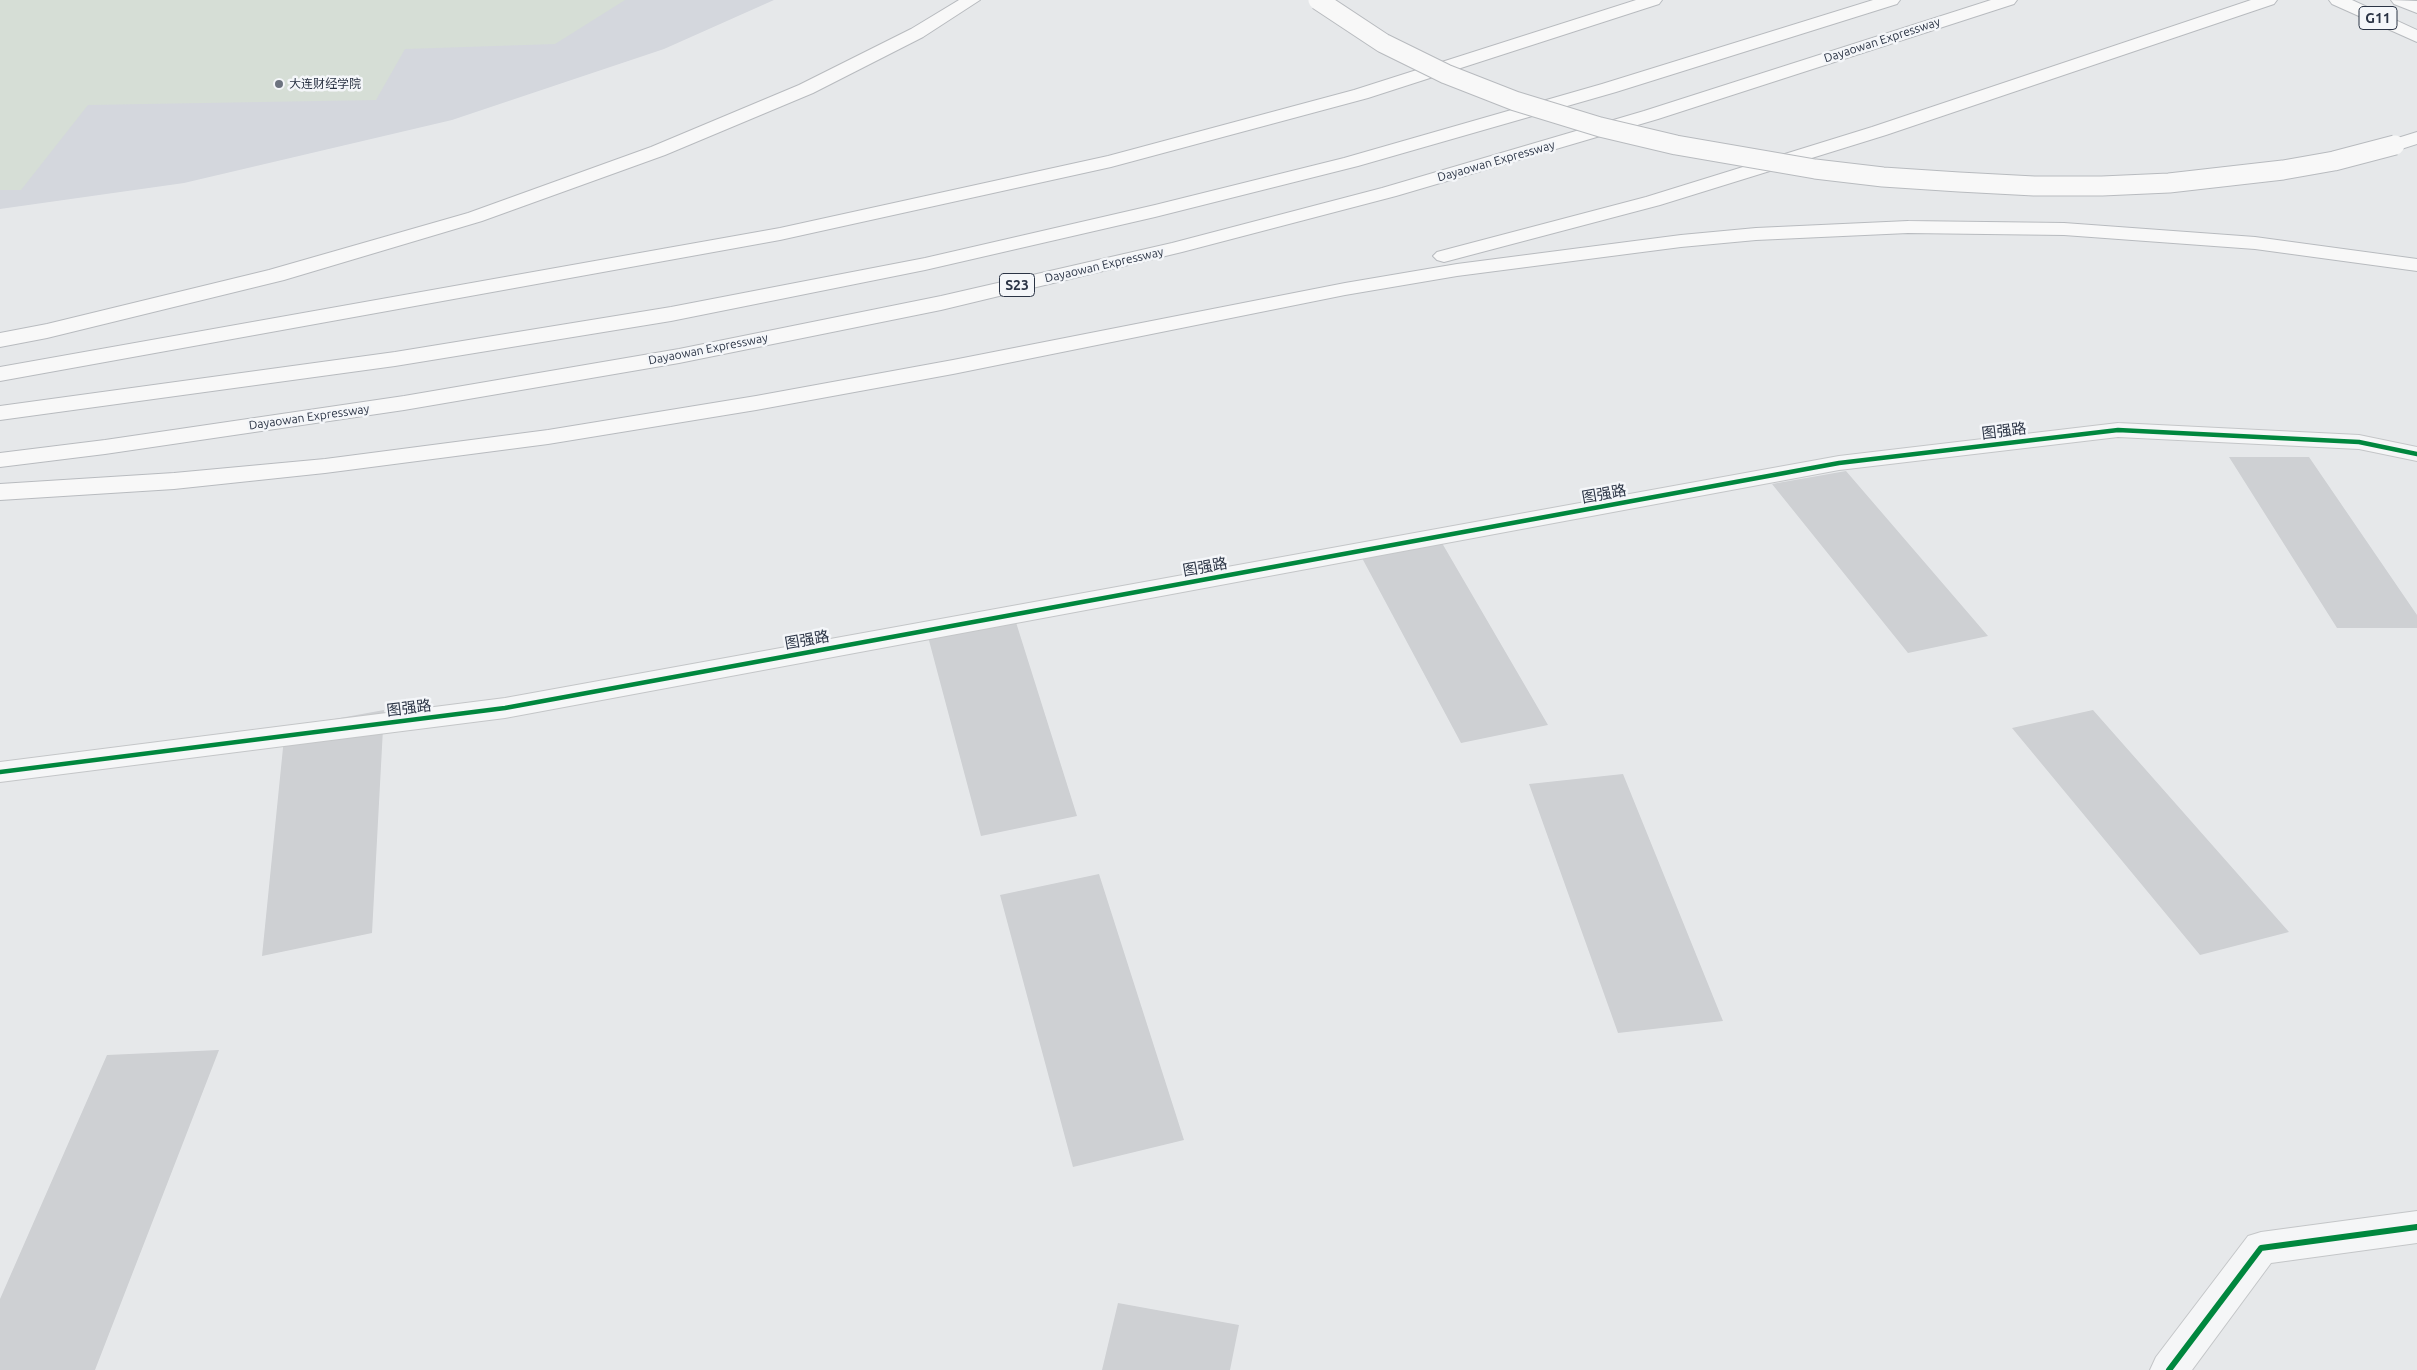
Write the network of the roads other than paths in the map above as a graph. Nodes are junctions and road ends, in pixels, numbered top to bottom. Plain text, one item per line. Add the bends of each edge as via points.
1 (971, 0) edge
2 (1318, 0) edge
3 (1653, 0) edge
4 (1891, 0) edge
5 (2008, 0) edge
6 (2268, 0) edge
7 (2338, 0) edge
8 (2400, 0) edge
9 (2406, 0) edge
10 (2417, 7) edge
11 (2417, 37) edge
12 (2417, 138) edge
13 (2417, 265) edge
14 (1186, 319) junction
15 (0, 340) edge
16 (0, 374) edge
17 (0, 412) edge
18 (2417, 454) edge
19 (0, 460) edge
20 (0, 492) edge
21 (0, 772) edge
22 (2417, 1227) edge
23 (2169, 1370) edge

1 - 15 highway via 916,33 806,89 658,151 474,217 276,275
2 - 12 highway, bridge via 1383,43 1446,74 1515,101 1600,127 1676,145 1815,169 1883,177 2034,186 2169,183 2292,169
3 - 16 highway via 1361,94 1111,161 780,234
4 - 17 highway via 1609,88 1351,162 925,264 671,314 395,360
5 - 19 highway, Dayaowan Expressway / S23 via 1651,115 1389,192 1176,248 960,298 679,356 404,403
6 - 14 highway, bridge via 1880,131 1653,201 1541,232
7 - 11 highway, G11
8 - 10 highway, G11
9 - 10 highway
13 - 14 highway via 2255,243 2149,234 2045,228 1908,227 1681,241 1457,270
14 - 20 highway via 803,395 548,437 325,466 174,481
18 - 21 street, 图强路 via 2359,442 2118,430 1839,463 505,708
22 - 23 street via 2261,1248

